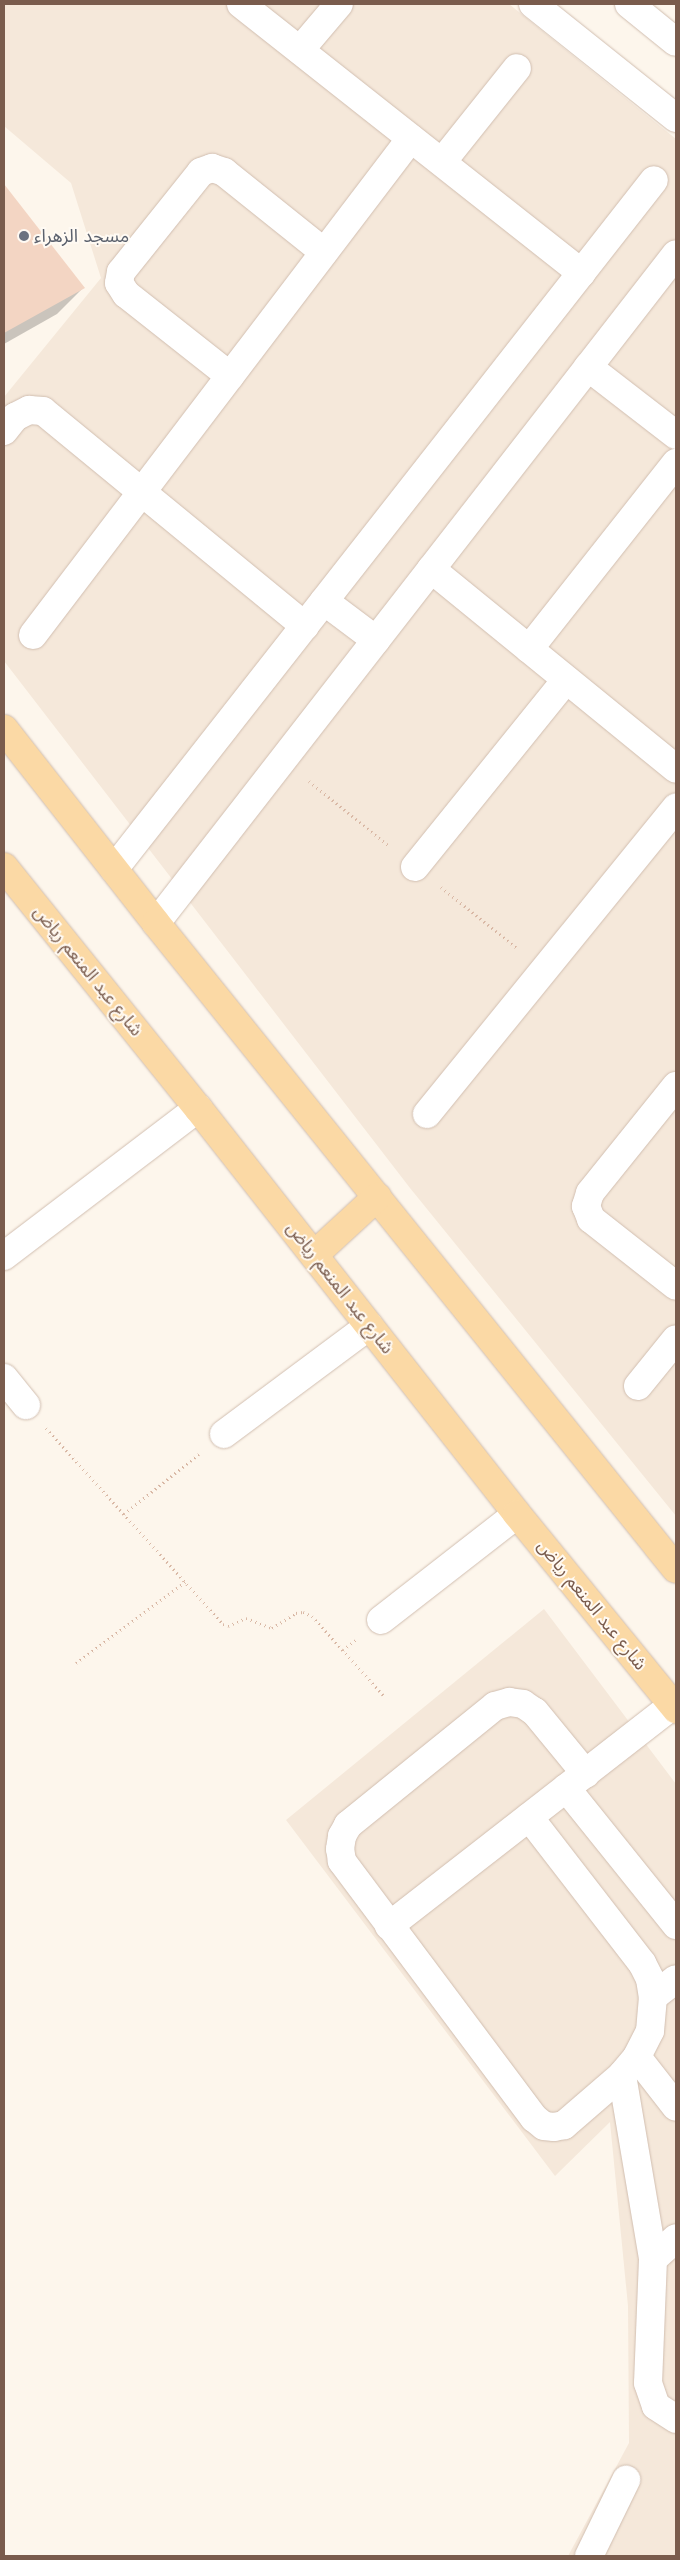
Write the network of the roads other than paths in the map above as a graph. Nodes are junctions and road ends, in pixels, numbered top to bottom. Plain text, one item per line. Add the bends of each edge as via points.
1 (339, 4) edge
2 (533, 4) edge
3 (629, 4) edge
4 (254, 7) edge
5 (676, 42) edge
6 (300, 50) junction
7 (517, 68) dead end
8 (676, 118) edge
9 (411, 138) junction
10 (442, 162) junction
11 (654, 180) dead end
12 (324, 252) junction
13 (676, 254) edge
14 (582, 273) junction
15 (588, 366) junction
16 (230, 376) junction
17 (4, 431) edge
18 (676, 434) edge
19 (676, 463) edge
20 (141, 492) junction
21 (432, 569) junction
22 (324, 601) junction
23 (305, 626) junction
24 (32, 635) dead end
25 (376, 640) junction
26 (529, 649) junction
27 (566, 680) junction
28 (4, 729) edge
29 (676, 769) edge
30 (676, 808) edge
31 (4, 867) edge
32 (415, 867) dead end
33 (114, 869) junction
34 (156, 923) junction
35 (676, 1086) edge
36 (198, 1108) junction
37 (427, 1114) dead end
38 (377, 1197) junction
39 (314, 1254) junction
40 (4, 1256) edge
41 (676, 1286) edge
42 (369, 1326) junction
43 (676, 1339) edge
44 (4, 1378) edge
45 (638, 1386) dead end
46 (26, 1405) road end
47 (224, 1434) road end
48 (517, 1514) junction
49 (676, 1569) edge
50 (382, 1620) dead end
51 (675, 1707) edge
52 (576, 1781) junction
53 (529, 1818) junction
54 (676, 1925) edge
55 (389, 1926) junction
56 (676, 1979) edge
57 (653, 1997) junction
58 (629, 2066) junction
59 (676, 2107) edge
60 (676, 2238) edge
61 (653, 2259) junction
62 (676, 2419) edge
63 (626, 2480) dead end
64 (589, 2556) edge

1 - 6 street
2 - 8 street
3 - 5 street
4 - 6 street
6 - 9 street
7 - 10 street
9 - 10 street
9 - 12 street
10 - 14 street
11 - 14 street
12 - 16 street
12 - 16 street via 224,172 212,168 201,172 121,272 120,283 126,294
13 - 15 street
14 - 22 street
15 - 18 street
15 - 21 street
16 - 20 street
17 - 20 street via 15,416 29,410 44,411
19 - 26 street
20 - 23 street
20 - 24 street
21 - 25 street
21 - 26 street
22 - 23 street
22 - 25 street
23 - 33 street
25 - 34 street
26 - 27 street
27 - 29 street
27 - 32 street
28 - 33 main road
30 - 37 street
31 - 36 main road, شارع عبد المنعم رياض
33 - 34 main road
34 - 38 main road
35 - 41 street via 590,1193 586,1206 591,1219
36 - 39 main road, شارع عبد المنعم رياض
36 - 40 street
38 - 39 main road
38 - 49 main road
39 - 42 main road, شارع عبد المنعم رياض
42 - 47 street
42 - 48 main road, شارع عبد المنعم رياض
43 - 45 street
44 - 46 street
48 - 50 street
48 - 51 main road, شارع عبد المنعم رياض
51 - 52 street
52 - 53 street
52 - 54 street
52 - 55 street via 535,1712 523,1704 508,1702 495,1706 348,1825 342,1836 342,1861
53 - 55 street
53 - 57 street via 642,1963 650,1979
55 - 58 street via 538,2123 554,2127 564,2124
56 - 57 street
57 - 58 street via 650,2031
58 - 59 street
58 - 61 street
60 - 61 street
61 - 62 street via 648,2383 656,2406
63 - 64 street

